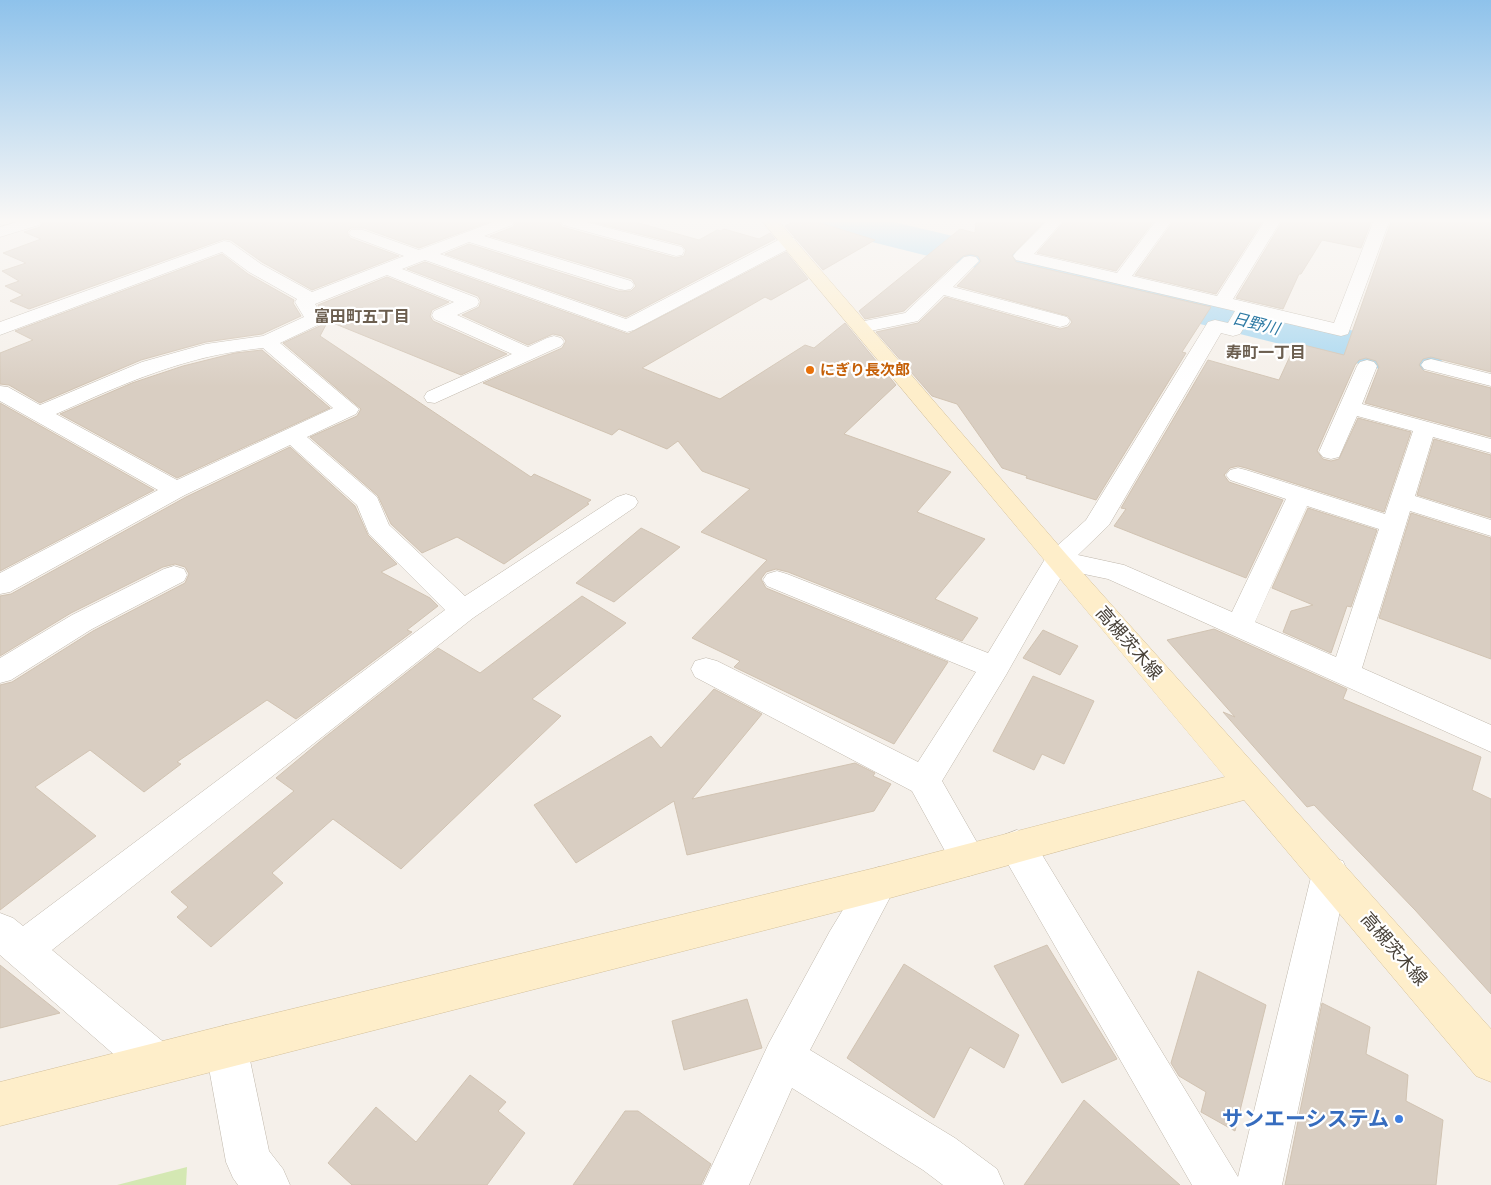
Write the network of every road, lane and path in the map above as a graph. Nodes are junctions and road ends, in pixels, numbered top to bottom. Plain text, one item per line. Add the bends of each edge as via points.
1 (140, 277) edge
2 (272, 277) edge
3 (365, 277) edge
4 (407, 277) edge
5 (486, 277) edge
6 (603, 277) edge
7 (706, 277) edge
8 (819, 277) edge
9 (953, 277) edge
10 (1114, 277) edge
11 (1237, 277) edge
12 (1361, 277) edge
13 (1121, 279) joint
14 (625, 285) dead end
15 (941, 289) junction
16 (311, 299) junction
17 (1221, 303) junction
18 (1246, 309) junction
19 (1060, 321) dead end
20 (861, 327) junction
21 (0, 329) edge
22 (267, 342) junction
23 (554, 342) dead end
24 (528, 354) junction
25 (1431, 365) dead end
26 (1368, 366) dead end
27 (1491, 380) edge
28 (0, 392) edge
29 (435, 396) dead end
30 (1350, 407) junction
31 (39, 414) junction
32 (1425, 428) junction
33 (292, 435) junction
34 (1491, 446) edge
35 (1331, 452) dead end
36 (1238, 475) dead end
37 (176, 490) junction
38 (1300, 495) junction
39 (1401, 500) junction
40 (626, 502) dead end
41 (1393, 525) junction
42 (1491, 528) edge
43 (1057, 560) junction
44 (174, 575) dead end
45 (777, 580) dead end
46 (0, 585) edge
47 (463, 611) junction
48 (1239, 626) junction
49 (995, 667) junction
50 (706, 669) dead end
51 (0, 672) edge
52 (1345, 674) junction
53 (1491, 739) edge
54 (924, 781) junction
55 (1253, 784) junction
56 (1017, 846) junction
57 (969, 860) junction
58 (1330, 873) junction
59 (879, 884) junction
60 (11, 941) edge
61 (226, 1046) junction
62 (784, 1058) junction
63 (1491, 1061) edge
64 (157, 1064) junction
65 (0, 1104) edge
66 (267, 1185) edge
67 (726, 1185) edge
68 (981, 1185) edge
69 (1218, 1185) edge
70 (1259, 1185) edge

1 - 21 street
2 - 16 street
3 - 16 street
4 - 24 street via 470,302 441,315
5 - 7 street via 627,326
6 - 14 street
8 - 20 main road, 高槻茨木線
9 - 15 street
10 - 13 street
11 - 17 street
12 - 18 street via 1341,330
13 - 17 street
15 - 19 street
15 - 20 street via 911,317
16 - 22 street via 304,302 315,319
17 - 18 street
18 - 43 street via 1233,330 1215,326 1096,525
20 - 43 main road, 高槻茨木線
22 - 31 street via 202,350 149,365
22 - 33 street via 348,409
23 - 24 street
24 - 29 street
25 - 27 street
26 - 30 street
28 - 31 street
30 - 32 street
30 - 35 street
31 - 37 street
32 - 34 street
32 - 39 street
33 - 37 street
33 - 47 street via 368,502 378,528
36 - 38 street
37 - 46 street
38 - 41 street
38 - 48 street
39 - 41 street
39 - 42 street
40 - 47 street
41 - 52 street
43 - 48 street via 1115,571
43 - 49 street
43 - 55 main road, 高槻茨木線
44 - 51 street via 82,622
45 - 49 street
47 - 60 street
48 - 52 street
49 - 54 street
50 - 54 street
52 - 53 street
54 - 57 street
55 - 56 main road
55 - 58 main road, 高槻茨木線
56 - 57 main road
56 - 69 street
57 - 59 main road
58 - 63 main road, 高槻茨木線
58 - 70 street
59 - 61 main road
59 - 62 street
60 - 64 street
61 - 64 main road
61 - 66 street via 250,1162
62 - 67 street
62 - 68 street via 939,1154
64 - 65 main road

